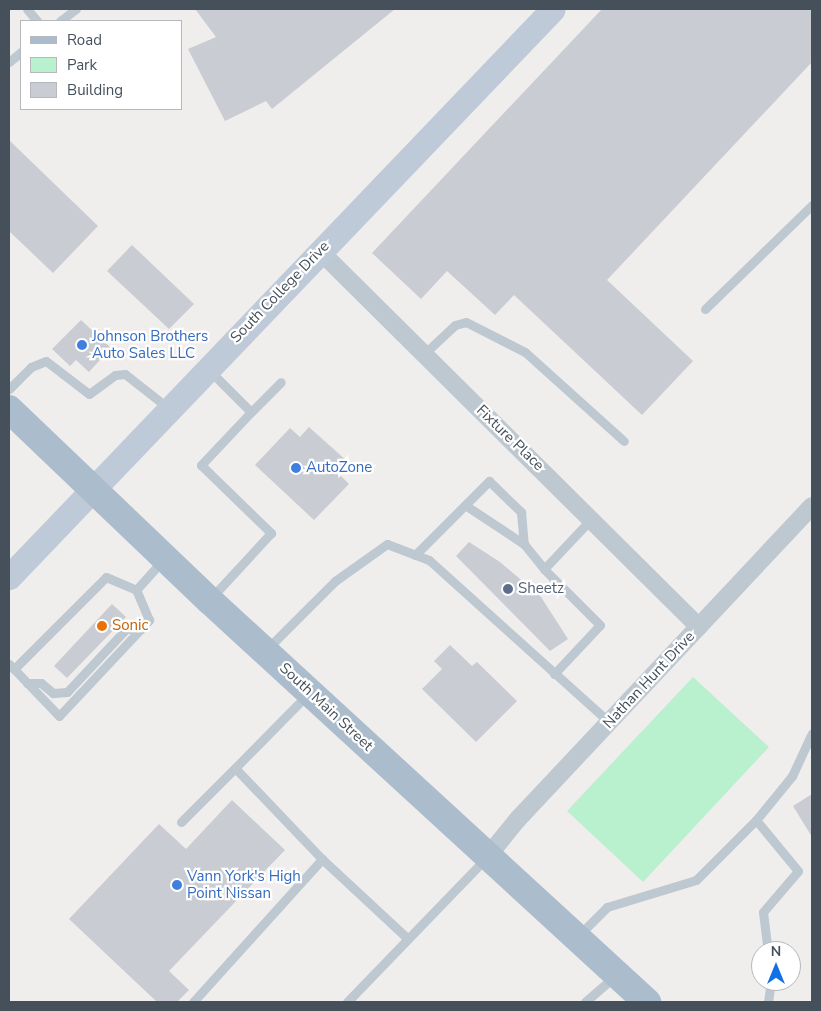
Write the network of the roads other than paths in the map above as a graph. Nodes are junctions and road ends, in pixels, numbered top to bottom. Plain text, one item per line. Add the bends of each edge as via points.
1 (26, 9) edge
2 (76, 9) edge
3 (553, 9) edge
4 (36, 20) edge
5 (61, 20) edge
6 (20, 53) edge
7 (9, 62) edge
8 (812, 205) edge
9 (320, 250) junction
10 (705, 309) dead end
11 (424, 354) junction
12 (207, 368) junction
13 (281, 382) dead end
14 (9, 389) edge
15 (168, 408) junction
16 (9, 409) edge
17 (251, 412) junction
18 (624, 441) dead end
19 (95, 488) junction
20 (465, 505) junction
21 (812, 506) edge
22 (592, 518) junction
23 (524, 544) junction
24 (415, 555) junction
25 (165, 557) junction
26 (544, 570) junction
27 (9, 577) edge
28 (136, 590) junction
29 (209, 600) junction
30 (698, 627) junction
31 (141, 630) junction
32 (265, 651) junction
33 (11, 666) edge
34 (554, 674) junction
35 (27, 683) junction
36 (310, 692) junction
37 (609, 722) junction
38 (812, 733) edge
39 (235, 768) junction
40 (756, 820) junction
41 (181, 822) dead end
42 (488, 856) junction
43 (322, 859) junction
44 (576, 937) junction
45 (408, 939) junction
46 (766, 941) edge
47 (617, 975) junction
48 (193, 1002) edge
49 (347, 1002) edge
50 (585, 1002) edge
51 (647, 1002) edge

1 - 4 lane
2 - 5 lane
3 - 9 main road, South College Drive
6 - 7 lane
8 - 10 lane
9 - 11 street, Fixture Place
9 - 12 main road, South College Drive
11 - 18 lane via 455,325 466,322 525,352
11 - 22 street, Fixture Place
12 - 15 main road, South College Drive
12 - 17 lane
13 - 17 lane
14 - 15 lane via 31,366 46,361 89,394 114,375 125,374
15 - 19 main road, South College Drive
16 - 19 main road, South Main Street
17 - 29 lane via 201,465 271,533
19 - 25 main road, South Main Street
19 - 27 main road, South College Drive
20 - 23 lane
20 - 23 lane via 489,481 521,512
20 - 24 lane
21 - 30 street, Nathan Hunt Drive
22 - 26 lane
22 - 30 street, Fixture Place
23 - 26 lane
24 - 32 lane via 387,544 335,581
24 - 34 lane via 429,560
25 - 28 lane
25 - 29 main road, South Main Street
26 - 34 lane via 600,625
28 - 31 lane via 149,620
28 - 33 lane via 106,576
29 - 32 main road, South Main Street
30 - 37 street, Nathan Hunt Drive
31 - 35 lane via 126,629 67,692 53,693 41,683
31 - 35 lane via 59,716
32 - 36 main road, South Main Street
33 - 35 lane
34 - 37 lane
36 - 39 lane
36 - 42 main road, South Main Street
37 - 42 street, Nathan Hunt Drive
38 - 40 lane via 792,776
39 - 41 lane
39 - 43 lane
40 - 44 lane via 696,880 608,907
40 - 46 lane via 798,871 762,912
42 - 44 main road, South Main Street
42 - 45 lane
43 - 45 lane
43 - 48 lane
44 - 47 main road, South Main Street
45 - 49 lane
47 - 50 lane
47 - 51 main road, South Main Street

